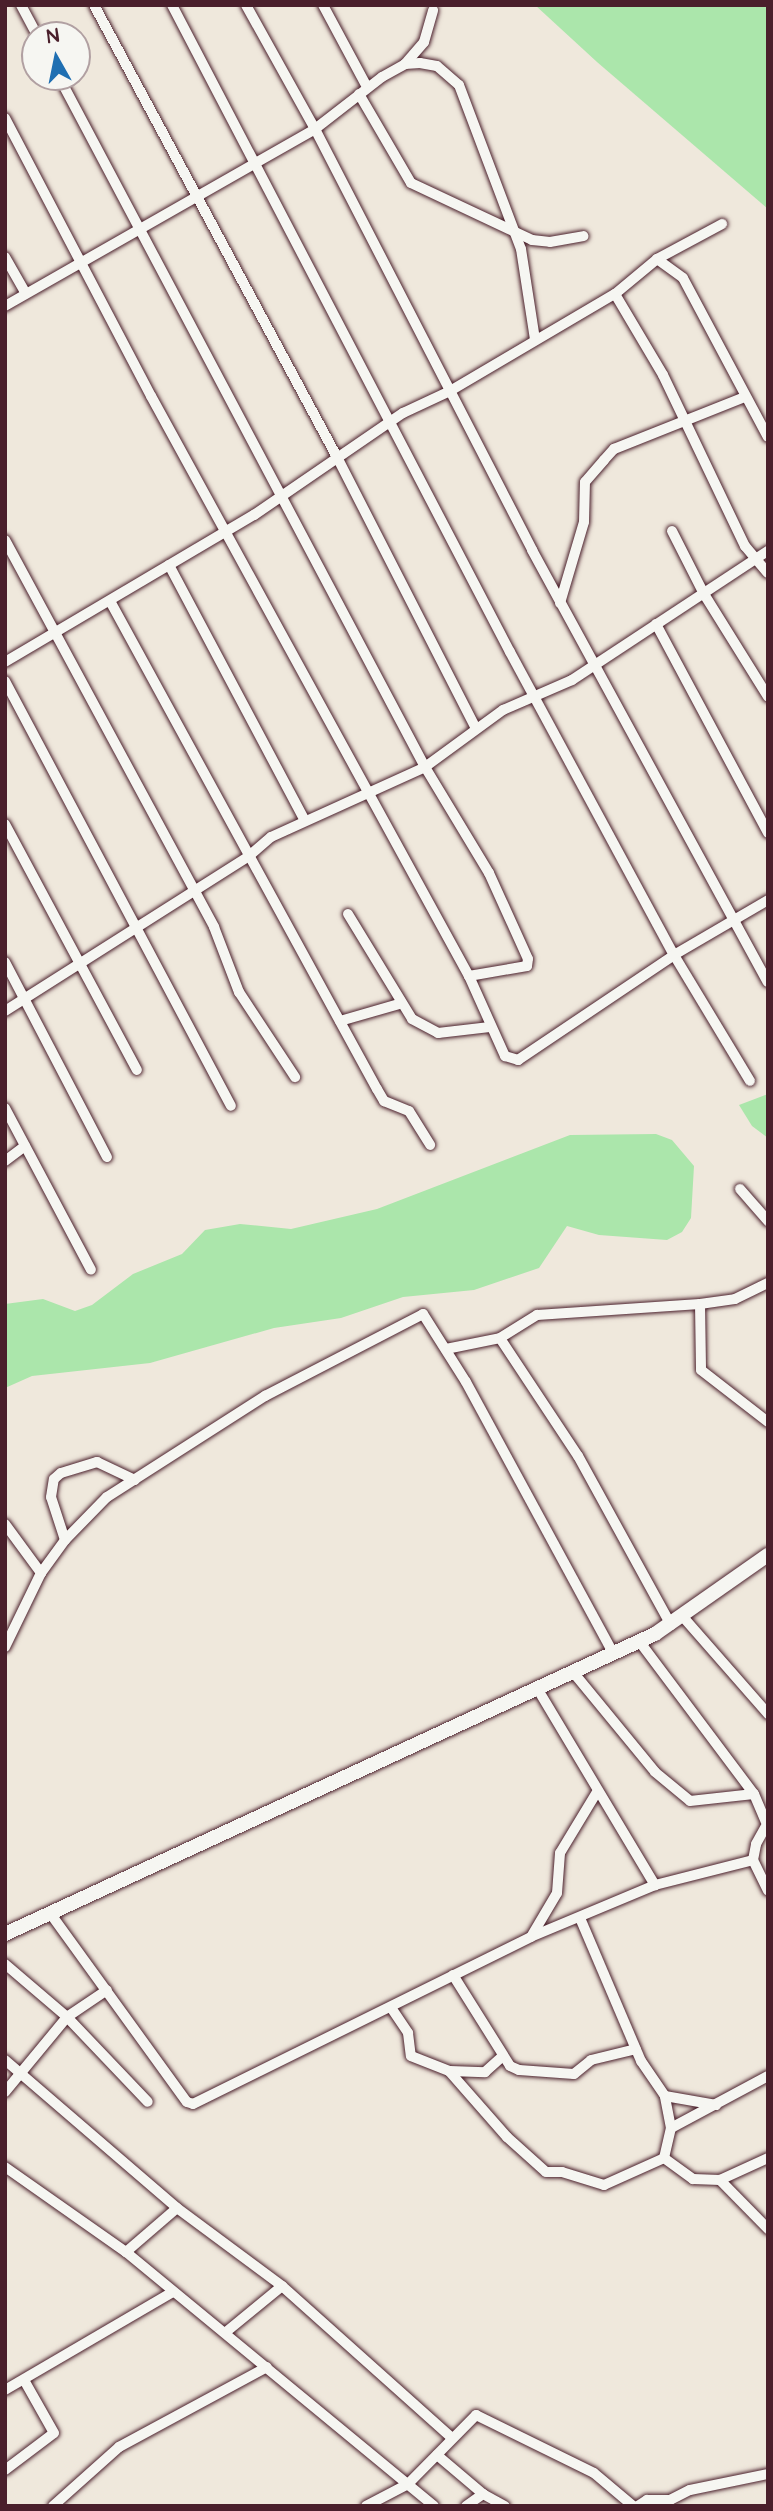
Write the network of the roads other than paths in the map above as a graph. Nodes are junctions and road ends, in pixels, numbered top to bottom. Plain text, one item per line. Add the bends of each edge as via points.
1 (21, 5) edge
2 (94, 5) edge
3 (172, 5) edge
4 (246, 5) edge
5 (323, 5) edge
6 (433, 10) dead end
7 (30, 21) edge
8 (405, 64) junction
9 (66, 91) edge
10 (363, 91) junction
11 (5, 118) edge
12 (315, 129) junction
13 (255, 164) junction
14 (197, 198) junction
15 (722, 224) dead end
16 (139, 230) junction
17 (515, 231) junction
18 (583, 236) dead end
19 (5, 257) edge
20 (657, 259) junction
21 (80, 260) junction
22 (24, 292) junction
23 (615, 294) junction
24 (5, 306) edge
25 (535, 339) junction
26 (450, 391) junction
27 (745, 397) junction
28 (684, 419) junction
29 (391, 422) junction
30 (768, 437) edge
31 (337, 457) junction
32 (284, 496) junction
33 (226, 531) junction
34 (672, 531) dead end
35 (5, 540) edge
36 (768, 551) edge
37 (753, 559) junction
38 (169, 565) junction
39 (768, 573) edge
40 (704, 594) junction
41 (110, 601) junction
42 (560, 603) junction
43 (656, 624) junction
44 (57, 633) junction
45 (5, 662) edge
46 (596, 663) junction
47 (5, 681) edge
48 (535, 694) junction
49 (768, 697) edge
50 (476, 729) junction
51 (425, 767) junction
52 (370, 795) junction
53 (304, 819) junction
54 (5, 824) edge
55 (768, 834) edge
56 (249, 856) junction
57 (194, 891) junction
58 (768, 900) edge
59 (348, 914) dead end
60 (734, 919) junction
61 (137, 929) junction
62 (674, 954) junction
63 (5, 962) edge
64 (82, 965) junction
65 (469, 976) junction
66 (768, 982) edge
67 (25, 999) junction
68 (399, 1004) junction
69 (5, 1012) edge
70 (340, 1021) junction
71 (490, 1027) junction
72 (137, 1070) dead end
73 (295, 1077) dead end
74 (750, 1081) dead end
75 (231, 1106) dead end
76 (5, 1108) edge
77 (430, 1145) dead end
78 (25, 1146) junction
79 (107, 1157) dead end
80 (5, 1161) edge
81 (740, 1189) dead end
82 (768, 1221) edge
83 (91, 1270) dead end
84 (768, 1283) edge
85 (700, 1304) junction
86 (499, 1338) junction
87 (446, 1349) junction
88 (768, 1422) edge
89 (135, 1479) junction
90 (5, 1524) edge
91 (65, 1540) junction
92 (768, 1555) edge
93 (41, 1573) junction
94 (678, 1621) junction
95 (8, 1631) edge
96 (639, 1641) junction
97 (5, 1647) edge
98 (613, 1653) junction
99 (573, 1672) junction
100 (537, 1689) junction
101 (768, 1714) edge
102 (597, 1792) junction
103 (760, 1800) edge
104 (767, 1822) edge
105 (753, 1860) junction
106 (655, 1885) junction
107 (768, 1891) edge
108 (50, 1913) junction
109 (580, 1918) junction
110 (5, 1934) edge
111 (531, 1937) junction
112 (5, 1964) edge
113 (453, 1975) junction
114 (107, 1990) junction
115 (392, 2009) junction
116 (67, 2017) junction
117 (636, 2049) junction
118 (503, 2056) junction
119 (5, 2060) edge
120 (449, 2071) junction
121 (21, 2073) junction
122 (768, 2076) edge
123 (5, 2092) edge
124 (665, 2096) junction
125 (148, 2102) dead end
126 (716, 2105) junction
127 (671, 2128) junction
128 (664, 2158) junction
129 (768, 2158) edge
130 (5, 2168) edge
131 (720, 2180) junction
132 (177, 2208) junction
133 (768, 2229) edge
134 (126, 2252) junction
135 (282, 2286) junction
136 (173, 2292) junction
137 (226, 2332) junction
138 (267, 2367) junction
139 (24, 2380) junction
140 (5, 2390) edge
141 (452, 2438) junction
142 (437, 2455) junction
143 (5, 2470) edge
144 (768, 2474) edge
145 (408, 2484) junction
146 (483, 2494) junction
147 (52, 2506) edge
148 (366, 2506) edge
149 (434, 2506) edge
150 (466, 2506) edge
151 (505, 2506) edge
152 (636, 2506) edge

1 - 7 street
2 - 14 street
3 - 13 street
4 - 12 street
5 - 10 street
6 - 8 street via 424,41
8 - 10 street
8 - 17 street via 437,66 459,85
9 - 16 street
10 - 12 street
10 - 17 street via 411,183 501,229
11 - 21 street
12 - 13 street
12 - 26 street
13 - 14 street
13 - 29 street
14 - 16 street
14 - 31 street
15 - 20 street
16 - 21 street
16 - 32 street
17 - 18 street via 550,242
17 - 25 street
19 - 22 street
20 - 23 street
20 - 27 street via 684,278
21 - 22 street
21 - 33 street
22 - 24 street
23 - 25 street
23 - 28 street via 636,322
25 - 26 street
26 - 29 street
26 - 42 street
27 - 28 street
27 - 30 street
28 - 37 street
28 - 42 street via 655,436 614,449 584,482 584,522
29 - 31 street
29 - 48 street
31 - 32 street
31 - 50 street
32 - 33 street
32 - 51 street
33 - 38 street
33 - 52 street
34 - 40 street
35 - 44 street
36 - 37 street
37 - 39 street
37 - 40 street
38 - 41 street
38 - 53 street
40 - 43 street
40 - 49 street
41 - 44 street
41 - 56 street
42 - 46 street
43 - 46 street
43 - 55 street
44 - 45 street
44 - 57 street
46 - 48 street via 572,680
46 - 60 street
47 - 61 street
48 - 50 street
48 - 62 street
50 - 51 street via 458,747
51 - 52 street
51 - 65 street via 489,873 528,960 527,966
52 - 53 street
52 - 65 street
53 - 56 street
54 - 64 street
56 - 57 street
56 - 70 street
57 - 61 street
57 - 73 street via 214,927 239,992
58 - 60 street
59 - 68 street
60 - 62 street
60 - 66 street
61 - 64 street
61 - 75 street
62 - 71 street via 518,1060 505,1056
62 - 74 street
63 - 67 street
64 - 67 street
64 - 72 street
65 - 71 street
67 - 69 street
67 - 79 street
68 - 70 street
68 - 71 street via 412,1019 438,1033
70 - 77 street via 384,1101 409,1111
76 - 78 street
78 - 80 street
78 - 83 street
81 - 82 street
84 - 85 street via 735,1299
85 - 86 street via 537,1315
85 - 88 street via 701,1370
86 - 87 street
86 - 94 street via 578,1456
87 - 89 street via 420,1314 265,1396
87 - 98 street
89 - 91 street via 107,1497
89 - 91 street via 97,1462 54,1479 51,1497
90 - 93 street
91 - 93 street
92 - 94 street
93 - 95 street
94 - 96 street
94 - 101 street
95 - 97 street
96 - 98 street
96 - 103 street
98 - 99 street
99 - 100 street
99 - 103 street via 654,1772 690,1801
100 - 102 street
100 - 108 street
102 - 106 street
102 - 111 street via 559,1853 557,1893
103 - 104 street
104 - 105 street
105 - 106 street
105 - 107 street
106 - 109 street
108 - 110 street
108 - 114 street
109 - 111 street
109 - 117 street
111 - 113 street
112 - 116 street
113 - 115 street
113 - 118 street
114 - 115 street via 189,2105
114 - 116 street
115 - 120 street via 408,2033 411,2056
116 - 121 street
116 - 125 street
117 - 118 street via 591,2060 574,2074 556,2076 519,2070
117 - 124 street
118 - 120 street via 485,2072
119 - 121 street
120 - 128 street via 507,2137 546,2172 604,2185
121 - 123 street
121 - 132 street
122 - 126 street
124 - 126 street
124 - 127 street
126 - 127 street
127 - 128 street
128 - 131 street via 693,2179
129 - 131 street
130 - 134 street
131 - 133 street
132 - 134 street
132 - 135 street
134 - 136 street
135 - 137 street
135 - 141 street
136 - 137 street
136 - 139 street
137 - 138 street
138 - 145 street
138 - 147 street via 119,2447
139 - 140 street
139 - 143 street via 54,2433
141 - 142 street
141 - 152 street via 469,2417 481,2416 526,2444 594,2473
142 - 145 street
142 - 146 street
144 - 152 street
145 - 148 street
145 - 149 street
146 - 150 street
146 - 151 street

